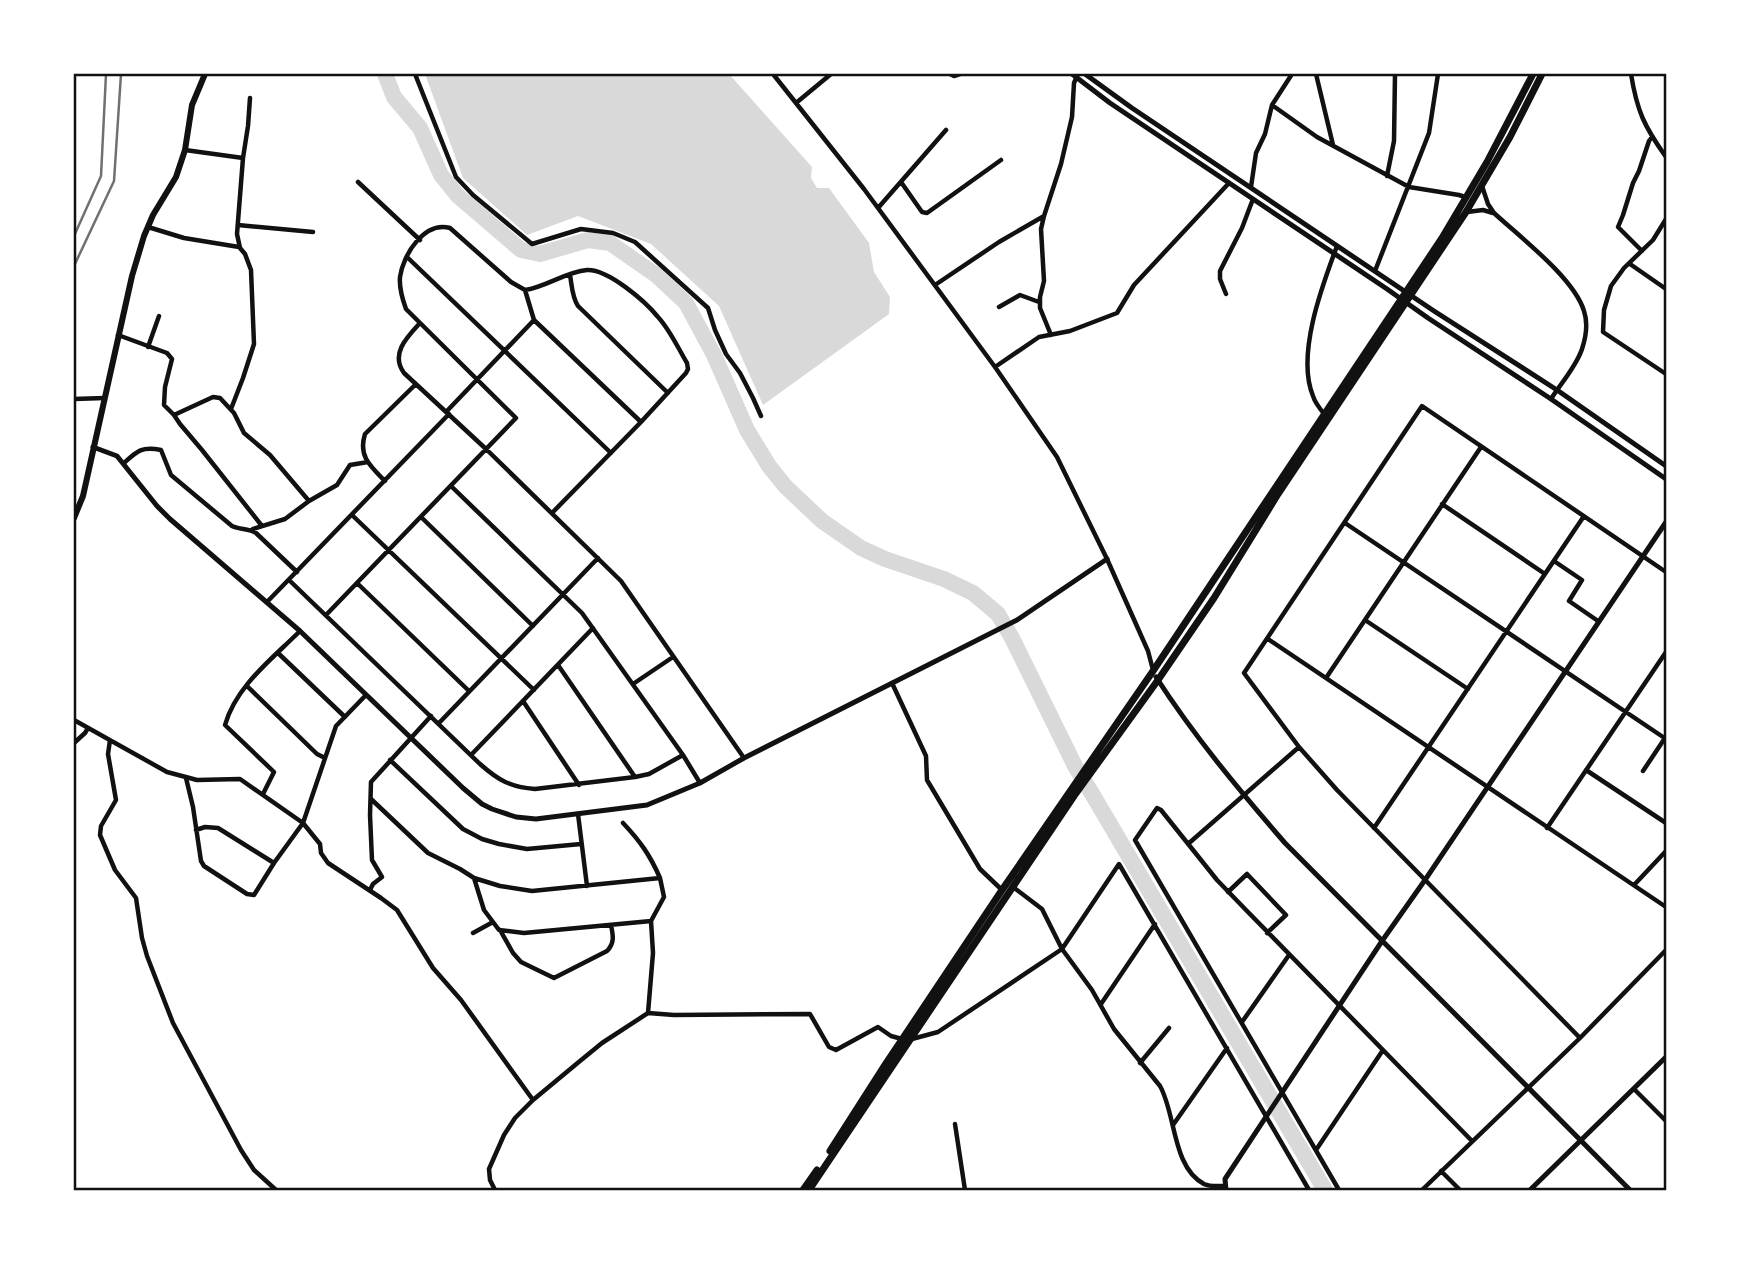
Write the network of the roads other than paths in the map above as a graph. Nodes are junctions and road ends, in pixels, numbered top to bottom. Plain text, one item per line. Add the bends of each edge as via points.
1 (205, 74) edge
2 (415, 74) edge
3 (773, 74) edge
4 (831, 74) edge
5 (950, 74) edge
6 (960, 74) edge
7 (1292, 74) edge
8 (1315, 74) edge
9 (1395, 74) edge
10 (1438, 74) edge
11 (1533, 74) edge
12 (1542, 74) edge
13 (1631, 74) edge
14 (1075, 75) edge
15 (1089, 75) edge
16 (250, 99) dead end
17 (796, 103) junction
18 (1272, 105) junction
19 (946, 130) dead end
20 (1652, 137) junction
21 (1333, 146) junction
22 (185, 150) junction
23 (1667, 157) edge
24 (243, 158) junction
25 (1001, 160) dead end
26 (1387, 176) junction
27 (358, 181) dead end
28 (901, 182) junction
29 (1228, 183) junction
30 (1482, 186) junction
31 (1251, 187) junction
32 (1409, 187) junction
33 (1466, 198) junction
34 (1253, 199) junction
35 (878, 208) junction
36 (1466, 212) junction
37 (1494, 213) junction
38 (1044, 216) junction
39 (1667, 219) edge
40 (238, 225) junction
41 (148, 227) junction
42 (313, 232) dead end
43 (420, 240) junction
44 (1338, 246) junction
45 (240, 248) junction
46 (1642, 251) junction
47 (1334, 254) junction
48 (407, 257) junction
49 (1629, 264) junction
50 (1375, 271) junction
51 (570, 275) junction
52 (935, 285) junction
53 (1667, 289) edge
54 (525, 290) junction
55 (1226, 293) dead end
56 (1039, 302) junction
57 (999, 307) dead end
58 (159, 316) dead end
59 (534, 320) junction
60 (420, 323) junction
61 (118, 335) junction
62 (1051, 335) junction
63 (148, 347) junction
64 (504, 351) junction
65 (995, 367) junction
66 (1667, 374) edge
67 (477, 380) junction
68 (416, 384) junction
69 (1557, 390) junction
70 (668, 393) junction
71 (106, 398) junction
72 (74, 399) edge
73 (1551, 399) junction
74 (231, 409) junction
75 (447, 413) junction
76 (174, 415) junction
77 (761, 416) dead end
78 (1327, 416) junction
79 (641, 422) junction
80 (93, 447) junction
81 (1481, 447) junction
82 (486, 449) junction
83 (611, 453) junction
84 (368, 462) junction
85 (124, 463) junction
86 (1667, 466) edge
87 (1667, 479) edge
88 (385, 481) junction
89 (451, 486) junction
90 (309, 501) junction
91 (1442, 504) junction
92 (552, 513) junction
93 (352, 515) junction
94 (1584, 516) junction
95 (421, 517) junction
96 (74, 518) edge
97 (1667, 522) edge
98 (1345, 523) junction
99 (262, 526) junction
100 (252, 530) junction
101 (388, 551) junction
102 (1643, 556) junction
103 (598, 558) junction
104 (1107, 559) junction
105 (1554, 561) junction
106 (1403, 562) junction
107 (297, 572) junction
108 (1667, 572) edge
109 (1545, 574) junction
110 (289, 580) junction
111 (357, 583) junction
112 (563, 593) junction
113 (267, 603) junction
114 (326, 615) junction
115 (1365, 620) junction
116 (1598, 621) junction
117 (533, 626) junction
118 (593, 628) junction
119 (300, 631) junction
120 (1506, 631) junction
121 (1268, 639) junction
122 (278, 653) junction
123 (1666, 654) edge
124 (673, 657) junction
125 (502, 658) junction
126 (558, 665) junction
127 (1153, 671) junction
128 (1566, 671) junction
129 (1326, 678) junction
130 (1158, 680) junction
131 (892, 683) junction
132 (633, 684) junction
133 (247, 686) junction
134 (1468, 689) junction
135 (534, 690) junction
136 (469, 691) junction
137 (366, 695) junction
138 (523, 701) junction
139 (1626, 712) junction
140 (431, 716) junction
141 (345, 717) junction
142 (74, 720) edge
143 (439, 723) junction
144 (88, 728) junction
145 (410, 738) junction
146 (1666, 739) edge
147 (110, 740) junction
148 (74, 743) edge
149 (1300, 747) junction
150 (1429, 747) junction
151 (471, 755) junction
152 (683, 755) junction
153 (325, 758) junction
154 (744, 758) junction
155 (390, 760) junction
156 (1586, 770) junction
157 (1643, 771) dead end
158 (1087, 772) junction
159 (635, 777) junction
160 (186, 778) junction
161 (700, 783) junction
162 (579, 785) junction
163 (1488, 786) junction
164 (263, 794) junction
165 (1072, 794) junction
166 (1244, 796) junction
167 (371, 799) junction
168 (578, 814) junction
169 (303, 823) junction
170 (623, 823) dead end
171 (1667, 824) edge
172 (1374, 828) junction
173 (1548, 828) junction
174 (197, 830) junction
175 (581, 844) junction
176 (1188, 844) junction
177 (1667, 851) edge
178 (274, 863) junction
179 (474, 878) junction
180 (660, 878) junction
181 (1425, 880) junction
182 (1634, 885) junction
183 (587, 886) junction
184 (1013, 887) junction
185 (370, 890) junction
186 (1002, 890) junction
187 (1228, 892) junction
188 (1667, 907) edge
189 (651, 921) junction
190 (494, 922) junction
191 (1155, 924) junction
192 (611, 925) junction
193 (499, 930) junction
194 (473, 933) dead end
195 (1267, 933) junction
196 (1382, 941) junction
197 (1062, 949) junction
198 (1667, 950) edge
199 (1289, 955) junction
200 (1101, 1004) junction
201 (1340, 1005) junction
202 (648, 1013) junction
203 (1242, 1023) junction
204 (1169, 1028) dead end
205 (1580, 1038) junction
206 (906, 1039) junction
207 (1227, 1048) junction
208 (1383, 1050) junction
209 (1667, 1057) edge
210 (1140, 1063) junction
211 (1528, 1088) junction
212 (1634, 1089) junction
213 (1282, 1092) junction
214 (533, 1100) junction
215 (1267, 1116) junction
216 (1667, 1121) edge
217 (955, 1124) dead end
218 (1173, 1125) junction
219 (1472, 1141) junction
220 (1581, 1141) junction
221 (1316, 1150) junction
222 (1441, 1171) junction
223 (1206, 1185) junction
224 (1226, 1188) edge
225 (276, 1191) edge
226 (495, 1191) edge
227 (803, 1191) edge
228 (809, 1191) edge
229 (965, 1191) edge
230 (1200, 1191) edge
231 (1309, 1191) edge
232 (1339, 1191) edge
233 (1422, 1191) edge
234 (1460, 1191) edge
235 (1530, 1191) edge
236 (1630, 1191) edge

1 - 22 main road via 192,105
2 - 77 street via 456,177 473,195 532,244 581,229 613,233 635,242 708,308 726,354
3 - 17 street
4 - 17 street
5 - 6 street
7 - 18 street
8 - 21 street
9 - 26 street via 1394,141
10 - 32 street via 1429,133
11 - 33 highway
12 - 30 highway
13 - 20 street via 1635,100
14 - 29 street
14 - 38 street via 1072,117
15 - 31 street
16 - 24 street
17 - 35 street
18 - 21 street
18 - 31 street via 1256,153
19 - 28 street
20 - 23 street
20 - 46 street via 1618,227
21 - 26 street
22 - 24 street
22 - 41 main road via 176,177
24 - 40 street
25 - 28 street via 928,213 922,212
26 - 32 street
27 - 43 street
28 - 35 street
29 - 34 street
29 - 62 street via 1134,285 1117,313
30 - 36 highway
30 - 37 street
31 - 44 street
32 - 33 street
32 - 50 street
33 - 78 highway
34 - 47 street
34 - 55 street via 1220,271
35 - 52 street
36 - 37 street
36 - 78 highway
37 - 69 street via 1560,274 1584,311 1581,351
38 - 52 street
38 - 56 street via 1044,281
39 - 46 street
40 - 42 street
40 - 45 street
41 - 45 street
41 - 61 main road
43 - 48 street
43 - 54 street via 428,231 450,228
44 - 47 street
44 - 50 street
45 - 74 street via 251,270 254,344
46 - 49 street
47 - 73 street
47 - 78 street via 1317,303 1308,366 1313,399
48 - 60 street via 401,294 406,309
48 - 64 street
49 - 53 street
49 - 66 street via 1611,286 1603,332
50 - 69 street
51 - 54 street
51 - 70 street via 578,306
51 - 70 street via 602,272 658,317 688,369
52 - 65 street
54 - 59 street
56 - 57 street via 1020,295
56 - 62 street
58 - 63 street
59 - 64 street
59 - 79 street
60 - 67 street
60 - 68 street via 405,340 398,360
61 - 63 street
61 - 71 main road
62 - 65 street via 1039,337
63 - 76 street via 172,359 164,405
64 - 67 street
64 - 83 street
65 - 104 street via 1057,457
67 - 75 street
67 - 82 street via 516,418
68 - 75 street
68 - 84 street via 365,434 362,451
69 - 73 street
69 - 86 street
70 - 79 street
71 - 72 street
71 - 80 main road
73 - 87 street
74 - 76 street via 213,397
74 - 90 street via 244,433 270,455
75 - 82 street
75 - 88 street
76 - 99 street
78 - 127 highway
78 - 130 highway
79 - 83 street
80 - 85 street
80 - 96 main road
81 - 91 street
81 - 94 street
81 - 98 street via 1422,406
82 - 89 street
82 - 92 street
83 - 92 street
84 - 88 street
84 - 90 street via 350,465 337,485
85 - 100 street via 141,450 161,450 171,475 233,526
85 - 113 street via 170,519
88 - 93 street
89 - 95 street
89 - 112 street
90 - 99 street via 285,519
91 - 106 street
91 - 109 street
92 - 103 street
93 - 101 street
93 - 107 street
94 - 102 street
94 - 105 street
95 - 101 street
95 - 117 street
97 - 102 street
98 - 106 street
98 - 121 street
99 - 100 street
100 - 107 street
101 - 111 street
101 - 125 street
102 - 108 street
102 - 116 street
103 - 112 street
103 - 124 street via 621,581
104 - 127 street
104 - 131 street via 1012,622
105 - 109 street
105 - 116 street via 1582,580 1569,601
106 - 115 street
106 - 120 street
107 - 110 street
109 - 120 street
110 - 113 street
110 - 114 street
111 - 114 street
111 - 136 street
112 - 117 street
112 - 118 street
113 - 119 street
114 - 140 street
115 - 129 street
115 - 134 street
116 - 128 street
117 - 125 street
118 - 126 street
118 - 132 street
119 - 122 street
119 - 137 street
120 - 128 street
120 - 134 street
121 - 129 street
121 - 149 street via 1244,673
122 - 133 street
122 - 141 street
123 - 139 street
124 - 132 street
124 - 154 street
125 - 135 street
125 - 136 street
126 - 135 street
126 - 159 street
127 - 130 street
127 - 158 highway
128 - 139 street
128 - 163 street
129 - 150 street
130 - 158 highway
130 - 166 street
131 - 154 street
131 - 186 street via 926,756 927,780 981,869
132 - 152 street
133 - 153 street
133 - 164 street via 225,725 274,772
134 - 150 street
135 - 138 street
136 - 143 street
137 - 141 street
137 - 145 street
138 - 151 street
138 - 162 street
139 - 146 street
139 - 156 street
140 - 143 street
140 - 145 street
141 - 153 street via 336,726
142 - 144 street
143 - 151 street
144 - 147 street
144 - 148 street
145 - 155 street
145 - 168 street via 492,809 536,819
146 - 157 street
147 - 160 street
147 - 225 street via 116,800 100,829 102,840 115,870 136,898 147,956 173,1023 254,1170
149 - 166 street
149 - 172 street
150 - 163 street
150 - 172 street
151 - 162 street via 495,778 522,788
152 - 159 street
152 - 161 street
153 - 169 street
154 - 161 street
155 - 167 street via 371,782
155 - 175 street via 463,829 482,839 527,849
156 - 171 street
156 - 173 street
158 - 165 highway
159 - 162 street
160 - 164 street via 240,779
160 - 174 street
161 - 168 street via 647,805
163 - 173 street
163 - 181 street
164 - 169 street
165 - 184 highway
165 - 186 highway
166 - 176 street
166 - 196 street
167 - 179 street via 428,853
167 - 185 street via 372,860 382,877
168 - 175 street
169 - 178 street
169 - 185 street via 328,863
170 - 180 street via 642,843
172 - 181 street
173 - 182 street
174 - 178 street via 218,828
174 - 178 street via 204,866 250,895
175 - 183 street
176 - 187 street
176 - 203 street via 1159,808 1135,840
177 - 182 street
179 - 183 street via 532,891
179 - 190 street via 484,909
180 - 183 street
180 - 189 street via 664,897
181 - 196 street
181 - 205 street
182 - 188 street
184 - 197 street via 1042,909
184 - 206 highway
185 - 214 street via 397,910 433,968
186 - 206 highway
187 - 195 street
187 - 195 street via 1247,874 1286,915
189 - 192 street
189 - 202 street
190 - 193 street
190 - 194 street
191 - 197 street via 1119,864
191 - 200 street
191 - 207 street
192 - 193 street via 524,933
192 - 193 street via 613,939 607,951 554,978 522,962
195 - 199 street
196 - 201 street
196 - 211 street
197 - 200 street
197 - 206 street via 938,1032
198 - 205 street
199 - 201 street
199 - 203 street
200 - 210 street
201 - 208 street
201 - 213 street
202 - 206 street via 810,1014 829,1047 836,1050 878,1027
202 - 214 street via 598,1046
203 - 213 street
204 - 210 street
205 - 211 street
206 - 227 highway
206 - 228 highway
207 - 215 street
207 - 218 street
208 - 219 street
208 - 221 street
209 - 212 street
210 - 218 street via 1163,1092
211 - 219 street
211 - 220 street
212 - 216 street
212 - 220 street
213 - 215 street
213 - 221 street
214 - 226 street via 508,1127 489,1168
215 - 224 street via 1225,1179
215 - 231 street
217 - 229 street
218 - 223 street via 1183,1161
219 - 222 street
220 - 235 street
220 - 236 street
221 - 232 street
222 - 233 street
222 - 234 street
223 - 224 street
223 - 230 street

